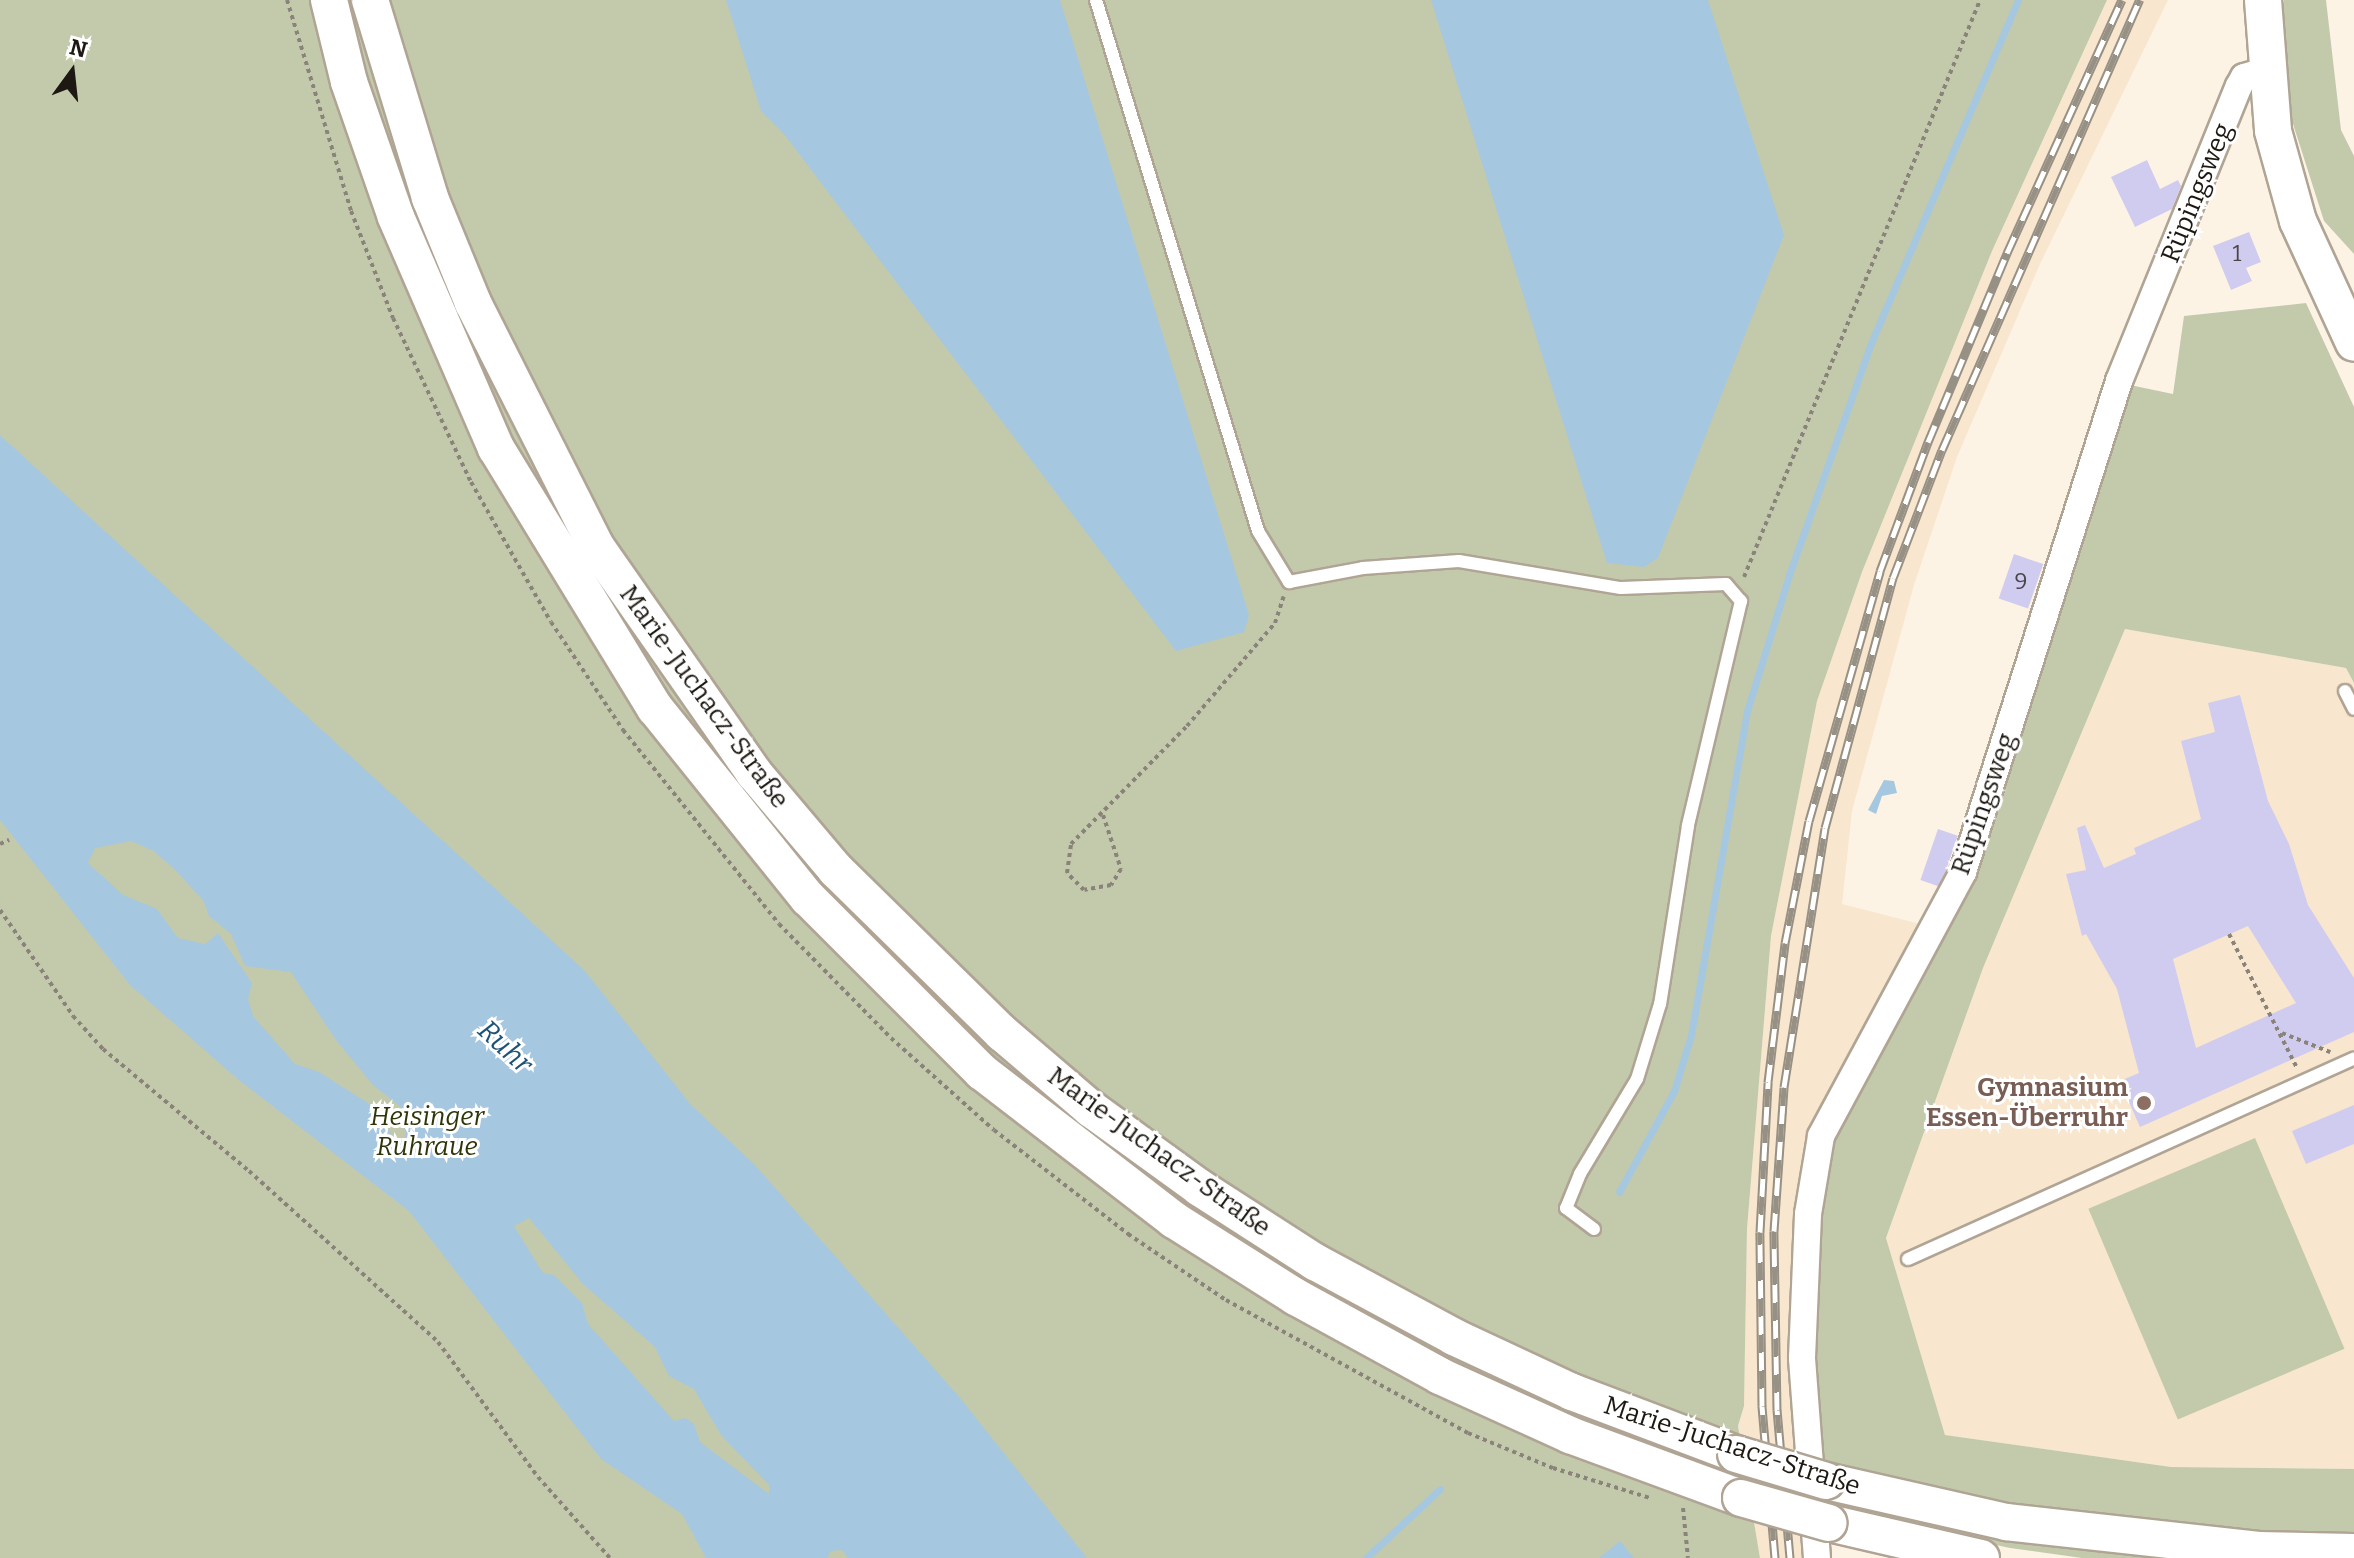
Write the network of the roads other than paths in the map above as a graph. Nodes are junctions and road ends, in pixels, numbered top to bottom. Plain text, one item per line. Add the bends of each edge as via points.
1 (329, 0) edge
2 (370, 0) edge
3 (1096, 0) edge
4 (2263, 0) edge
5 (2265, 71) junction
6 (2354, 343) edge
7 (2345, 691) dead end
8 (2354, 709) edge
9 (2354, 1059) edge
10 (1594, 1229) dead end
11 (1908, 1259) dead end
12 (2354, 1552) edge
13 (1817, 1558) edge
14 (1981, 1558) edge

1 - 14 main road, Marie-Juchacz-Straße, bridge via 349,82 396,217 496,448 655,708 725,801 818,908 982,1072 1188,1229 1296,1297 1440,1376 1570,1435 1741,1498
2 - 12 main road, Marie-Juchacz-Straße, bridge via 388,71 457,264 537,436 595,545 716,722 836,870 1002,1033 1091,1109 1315,1262 1454,1337 1572,1392 1736,1454 1826,1481 2035,1526 2258,1550
3 - 10 lane via 1258,531 1289,582 1363,568 1459,561 1621,588 1726,584 1741,601 1688,826 1660,1004 1637,1079 1580,1174 1566,1208
4 - 5 main road
5 - 6 main road via 2273,131 2298,221
5 - 13 street, Rüpingsweg via 2244,77 2239,86 2119,381 1963,872 1821,1136 1808,1214 1802,1358
7 - 8 lane
9 - 11 lane

